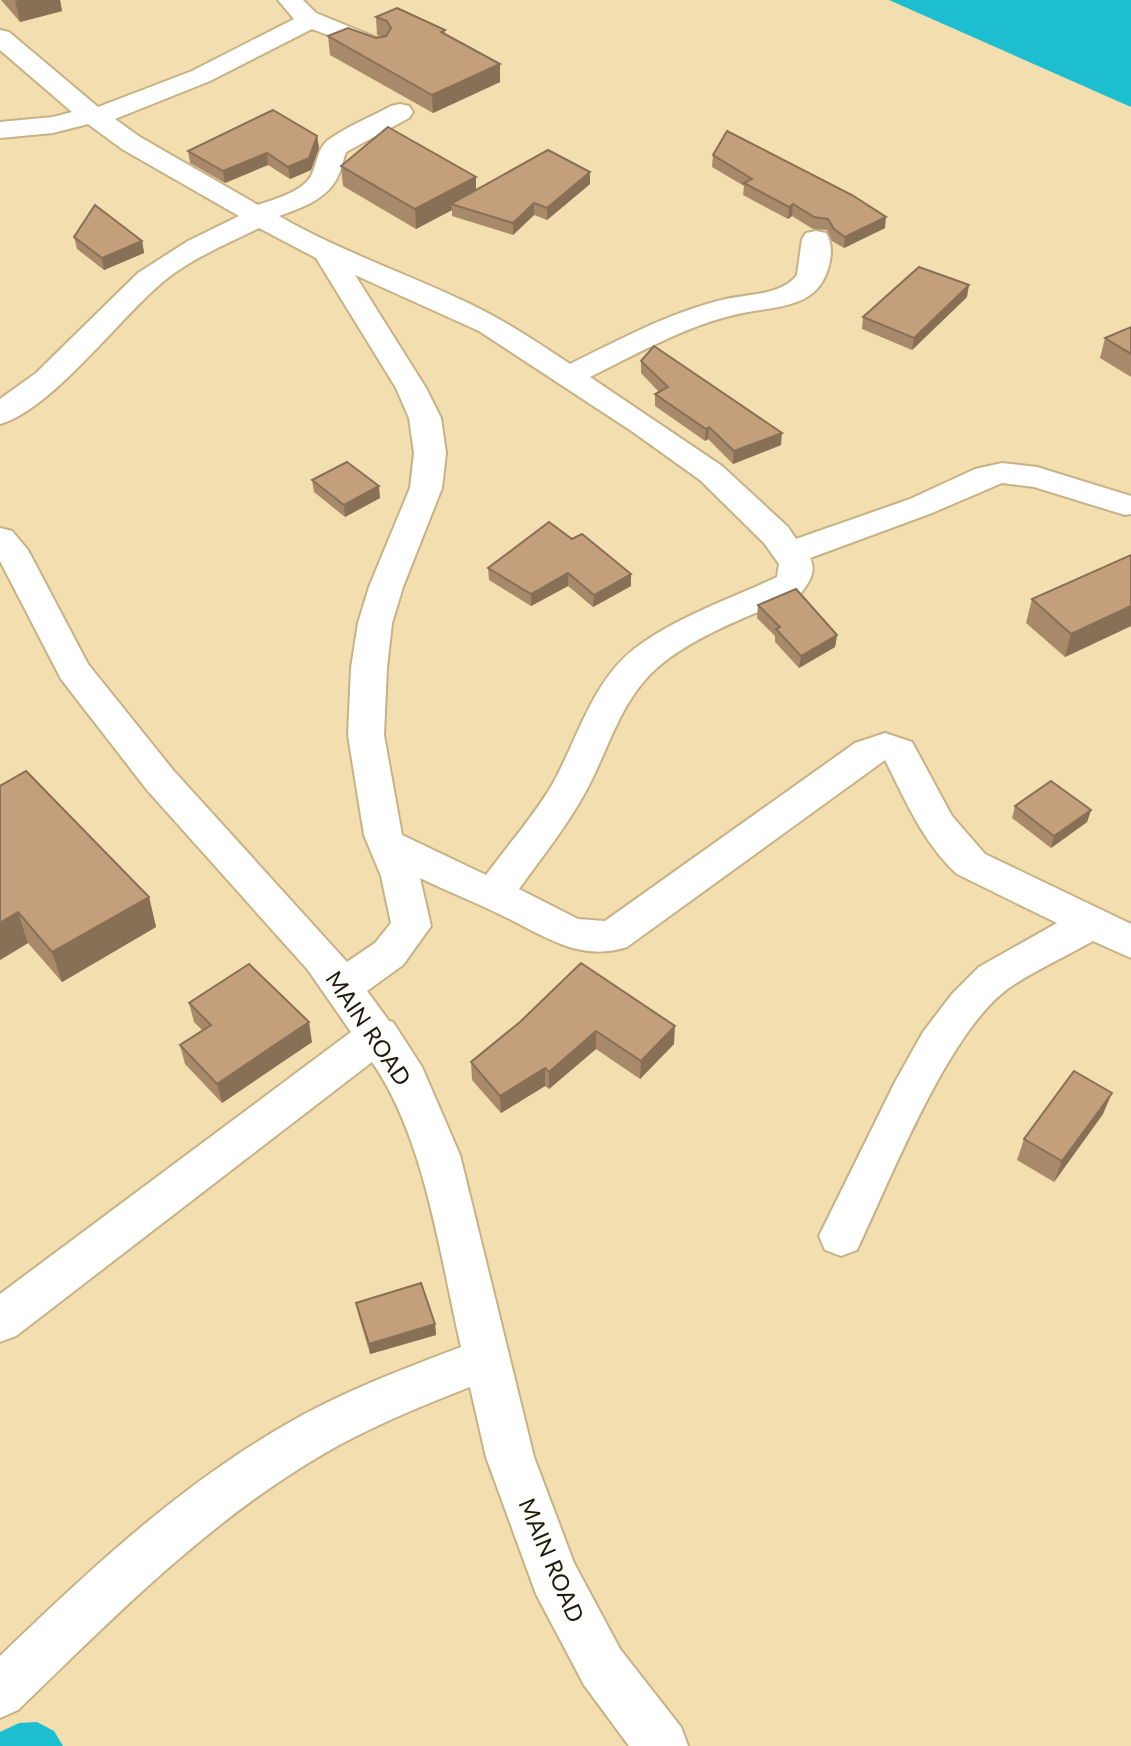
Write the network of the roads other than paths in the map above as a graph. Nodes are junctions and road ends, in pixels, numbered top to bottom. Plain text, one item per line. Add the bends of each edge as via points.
1 (299, 9) edge
2 (0, 37) edge
3 (378, 47) edge
4 (400, 112) dead end
5 (93, 116) junction
6 (0, 130) edge
7 (258, 216) junction
8 (816, 239) dead end
9 (327, 253) junction
10 (570, 375) junction
11 (0, 414) edge
12 (1125, 505) dead end
13 (0, 539) edge
14 (790, 553) junction
15 (388, 846) junction
16 (492, 895) junction
17 (1093, 922) junction
18 (1131, 942) edge
19 (342, 987) junction
20 (378, 1034) junction
21 (841, 1236) dead end
22 (0, 1321) edge
23 (487, 1359) junction
24 (0, 1692) edge
25 (662, 1746) edge

1 - 3 street
1 - 5 street via 303,24 201,76
2 - 5 street
4 - 7 street via 336,147 320,184
5 - 6 street
5 - 7 street via 131,144
7 - 9 street
7 - 11 street via 148,279 47,380
8 - 10 street via 813,271 799,289 711,312
9 - 10 street via 454,307
9 - 15 street via 411,388 425,418 430,453 426,488 375,623 369,668 366,735
10 - 14 street via 711,473
12 - 14 street via 1037,477 1002,472
13 - 19 street, MAIN ROAD via 16,558 73,670 160,780
14 - 16 street via 797,570 789,586 685,633 646,659 624,681 603,714 569,788
15 - 16 street
15 - 19 street via 411,926 389,954
16 - 17 street via 561,931 594,939 613,936 868,752 885,746 900,751 953,850 971,864
17 - 18 street
17 - 21 street via 993,978 966,1006 910,1094
19 - 20 street, MAIN ROAD
20 - 22 street
20 - 23 street, MAIN ROAD via 407,1079 438,1155
23 - 24 street via 394,1395 280,1454 194,1516
23 - 25 street, MAIN ROAD via 510,1457 554,1576 602,1667

